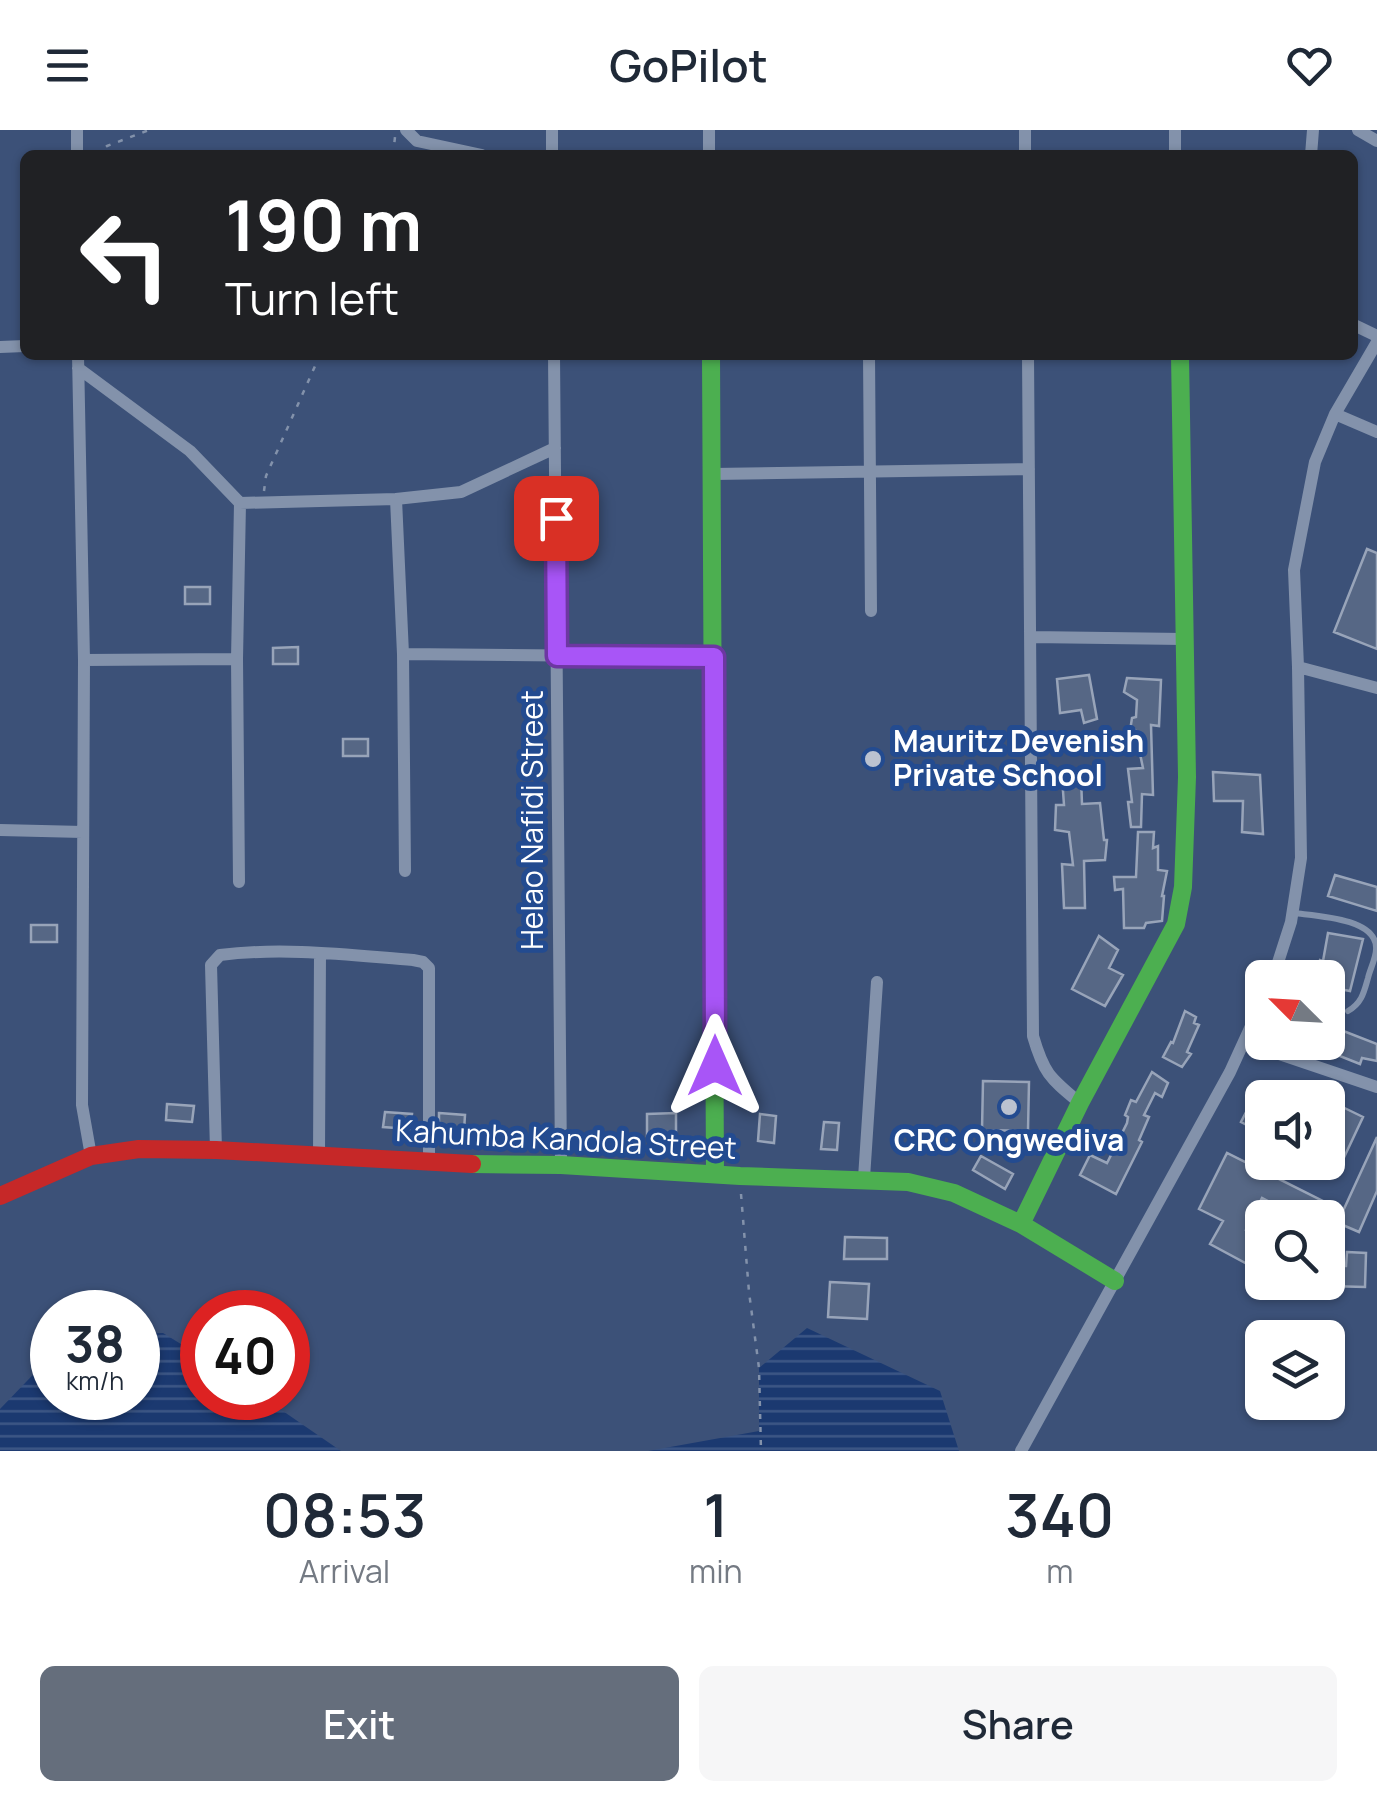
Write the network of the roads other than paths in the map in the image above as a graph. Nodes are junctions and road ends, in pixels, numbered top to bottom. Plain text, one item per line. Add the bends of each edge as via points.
1 (406, 130) edge
2 (1358, 130) edge
3 (1377, 140) edge
4 (459, 150) edge
5 (1377, 339) edge
6 (554, 360) edge
7 (711, 360) edge
8 (869, 360) edge
9 (1028, 360) edge
10 (1180, 360) edge
11 (78, 362) edge
12 (1335, 414) junction
13 (1377, 432) edge
14 (555, 448) junction
15 (1029, 469) junction
16 (870, 472) junction
17 (712, 474) junction
18 (396, 499) junction
19 (240, 503) junction
20 (871, 610) dead end
21 (1031, 637) junction
22 (1183, 639) junction
23 (403, 654) junction
24 (557, 656) junction
25 (714, 657) junction
26 (237, 659) junction
27 (84, 660) junction
28 (1298, 668) junction
29 (1377, 688) edge
30 (0, 830) edge
31 (83, 832) junction
32 (406, 870) dead end
33 (239, 882) dead end
34 (1292, 912) junction
35 (320, 953) junction
36 (1279, 960) edge
37 (878, 982) dead end
38 (1348, 1010) dead end
39 (1244, 1042) joint
40 (1377, 1087) edge
41 (1080, 1103) junction
42 (216, 1150) junction
43 (91, 1156) junction
44 (318, 1156) junction
45 (429, 1162) junction
46 (561, 1166) junction
47 (716, 1174) junction
48 (864, 1178) junction
49 (0, 1196) edge
50 (1021, 1224) junction
51 (1114, 1281) junction
52 (1022, 1451) edge

1 - 4 street via 417,141
2 - 3 street
5 - 12 street
6 - 14 street, Helao Nafidi Street
7 - 17 street
8 - 16 street
9 - 15 street
10 - 22 street
11 - 19 street via 190,451
11 - 27 street
12 - 13 street
12 - 28 street via 1315,462 1294,570
14 - 18 street via 460,492
14 - 24 street, Helao Nafidi Street
15 - 16 street
15 - 21 street
16 - 17 street
16 - 20 street
17 - 25 street
18 - 19 street
18 - 23 street
19 - 26 street
21 - 22 street
21 - 41 street via 1033,1036 1042,1066
22 - 41 street via 1187,778 1176,924
23 - 24 street
23 - 32 street
24 - 25 street
24 - 46 street, Helao Nafidi Street
25 - 47 street
26 - 27 street
26 - 33 street
27 - 31 street
28 - 29 street
28 - 34 street via 1301,858
30 - 31 street
31 - 43 street via 82,1106
34 - 36 street
34 - 38 lane via 1372,932 1376,947 1363,995
35 - 42 street via 220,955 211,966
35 - 44 street
35 - 45 street via 413,960 429,968
37 - 48 street
39 - 40 street
39 - 51 street
41 - 50 street
42 - 43 street, Kahumba Kandola Street
42 - 44 street, Kahumba Kandola Street
43 - 49 street, Kahumba Kandola Street
44 - 45 street, Kahumba Kandola Street
45 - 46 street, Kahumba Kandola Street
46 - 47 street, Kahumba Kandola Street
47 - 48 street, Kahumba Kandola Street
48 - 50 street, Kahumba Kandola Street via 954,1193
50 - 51 street, Kahumba Kandola Street
51 - 52 street

